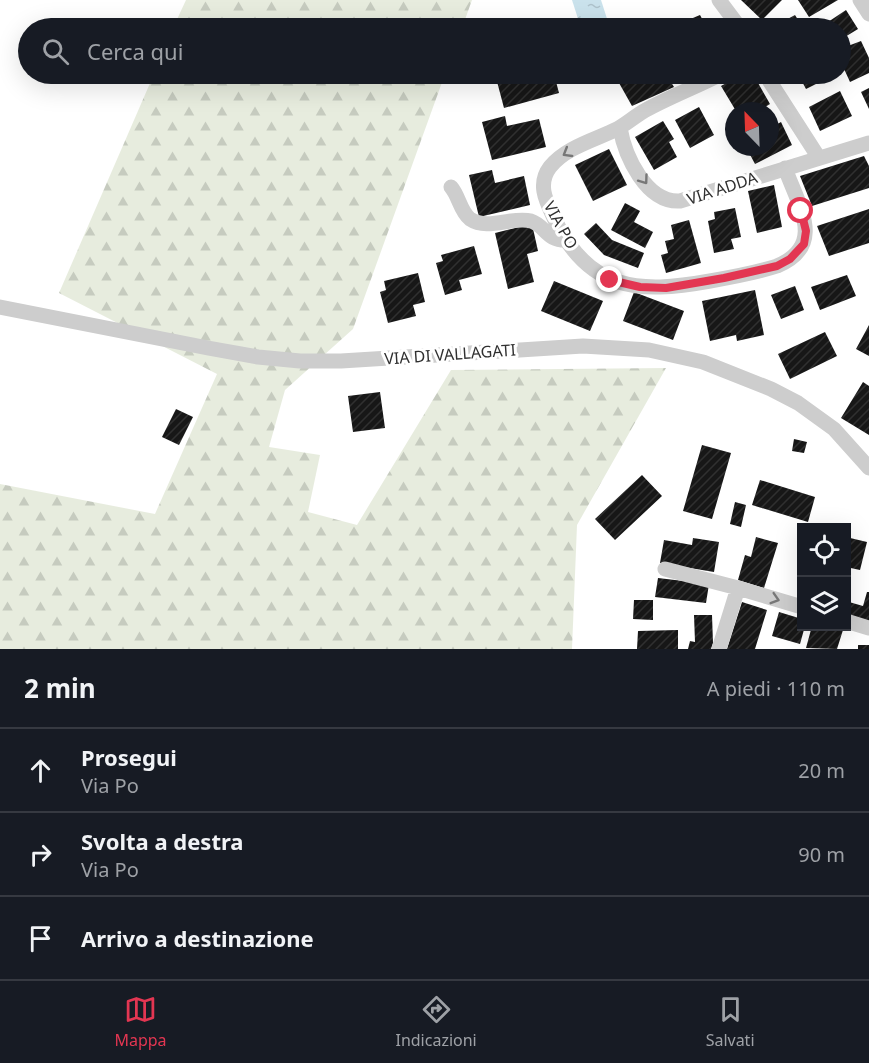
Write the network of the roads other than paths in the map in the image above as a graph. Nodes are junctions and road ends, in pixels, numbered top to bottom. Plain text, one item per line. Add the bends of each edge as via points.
1 (719, 0) edge
2 (860, 0) edge
3 (869, 14) edge
4 (732, 18) edge
5 (700, 84) edge
6 (771, 84) edge
7 (620, 128) junction
8 (869, 143) edge
9 (819, 158) junction
10 (785, 168) junction
11 (452, 187) dead end
12 (567, 240) junction
13 (0, 307) edge
14 (869, 468) edge
15 (665, 569) dead end
16 (738, 588) junction
17 (797, 606) edge
18 (851, 623) edge
19 (869, 628) edge
20 (719, 648) edge

1 - 4 street
2 - 3 street
5 - 7 street
6 - 9 street
7 -> 10 street, VIA ADDA via 642,178 665,200 680,201
7 -> 12 street, VIA PO via 562,155 547,173 543,184 545,196
8 - 9 street, VIA ADDA
9 - 10 street, VIA ADDA
10 - 12 street, VIA PO via 804,221 805,240 790,259 770,268 678,287 640,287 610,280 595,271
11 - 12 street via 472,220 529,221 552,238
13 - 14 street, VIA DI VALLAGATI via 258,357 300,361 583,346 649,350 704,362 798,403 834,429
15 - 16 street
16 -> 17 street
16 - 20 street
18 - 19 street

